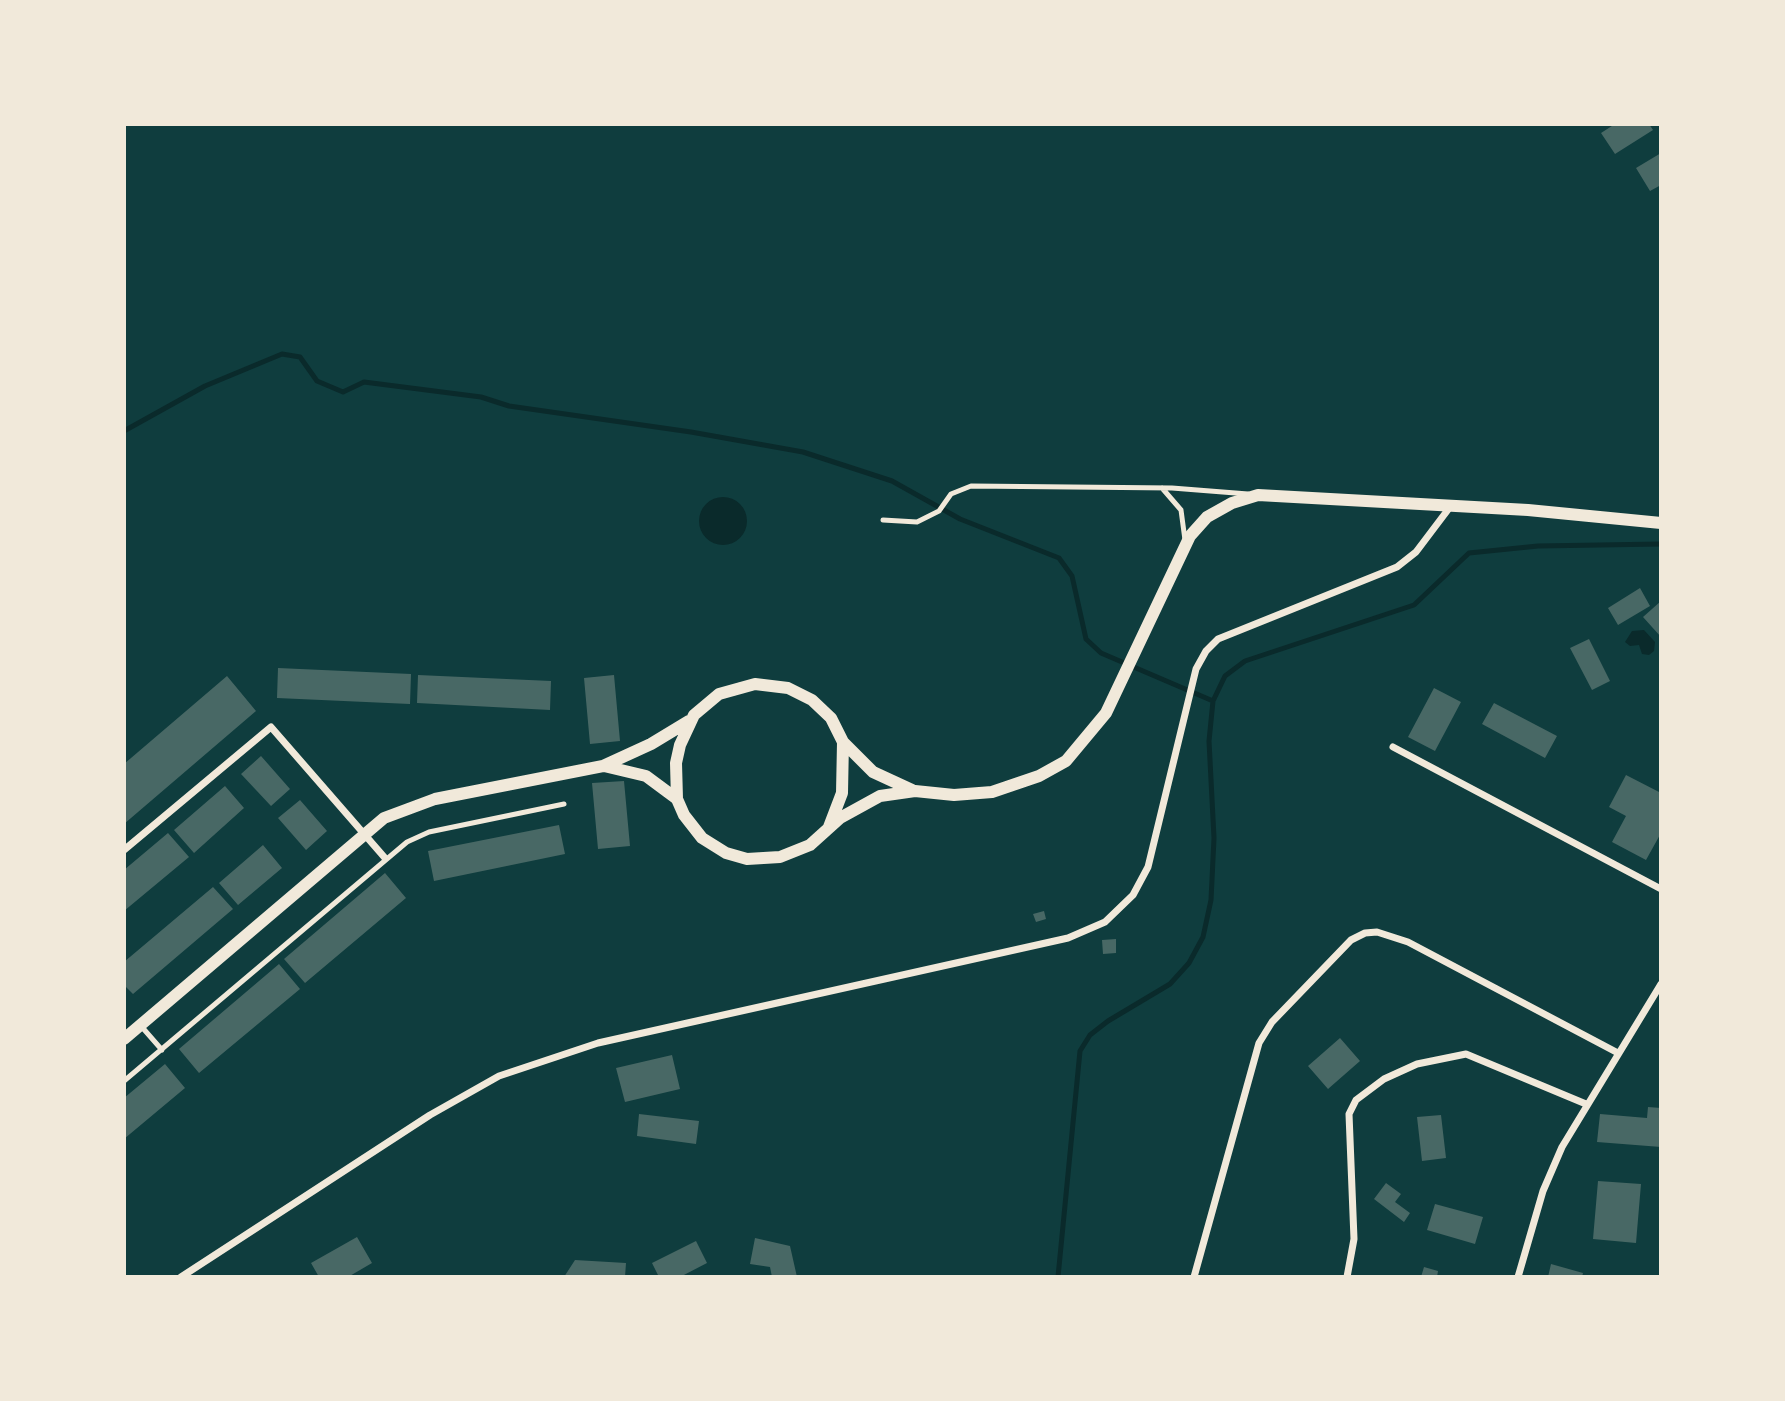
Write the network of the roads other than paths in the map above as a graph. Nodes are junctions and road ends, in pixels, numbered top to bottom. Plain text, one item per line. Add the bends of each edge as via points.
1 (1162, 488) junction
2 (1258, 495) junction
3 (1450, 507) junction
4 (883, 520) dead end
5 (1658, 520) edge
6 (1186, 544) junction
7 (689, 721) junction
8 (843, 742) junction
9 (1393, 747) dead end
10 (603, 766) junction
11 (915, 791) junction
12 (677, 799) junction
13 (564, 804) dead end
14 (829, 827) junction
15 (362, 835) junction
16 (124, 850) edge
17 (385, 858) junction
18 (1661, 889) edge
19 (1661, 984) edge
20 (140, 1025) junction
21 (124, 1039) edge
22 (162, 1050) junction
23 (1618, 1053) junction
24 (124, 1081) edge
25 (1586, 1104) junction
26 (181, 1277) edge
27 (1194, 1277) edge
28 (1347, 1277) edge
29 (1518, 1277) edge

1 - 2 lane
1 - 4 lane via 971,486 951,494 939,511 917,522
1 - 6 lane via 1181,510
2 - 3 street
2 - 6 street via 1207,517
3 - 5 street
3 - 26 street via 1416,552 1397,568 1218,639 1201,659 1148,867 1128,901 1099,926 1068,938 598,1043 499,1076 430,1115
6 - 11 street via 1107,713 1074,754 1050,771 992,792
7 - 8 street via 719,694 768,684 812,700 831,718
7 - 10 street
7 - 12 street via 677,755
8 - 11 street via 873,772
8 - 14 street via 842,793
9 - 18 street
10 - 12 street via 646,776
10 - 15 street via 424,802 388,816
11 - 14 street via 868,800
12 - 14 street via 702,838 747,859 793,854
13 - 17 lane via 429,832
15 - 16 street via 271,727
15 - 17 street
15 - 20 street
17 - 22 lane
19 - 23 street
20 - 21 street
20 - 22 lane
22 - 24 lane
23 - 25 street
23 - 27 street via 1408,942 1377,932 1351,940 1272,1022 1259,1043
25 - 28 street via 1466,1054 1417,1064 1384,1079 1356,1100 1349,1114 1354,1239
25 - 29 street via 1548,1179

